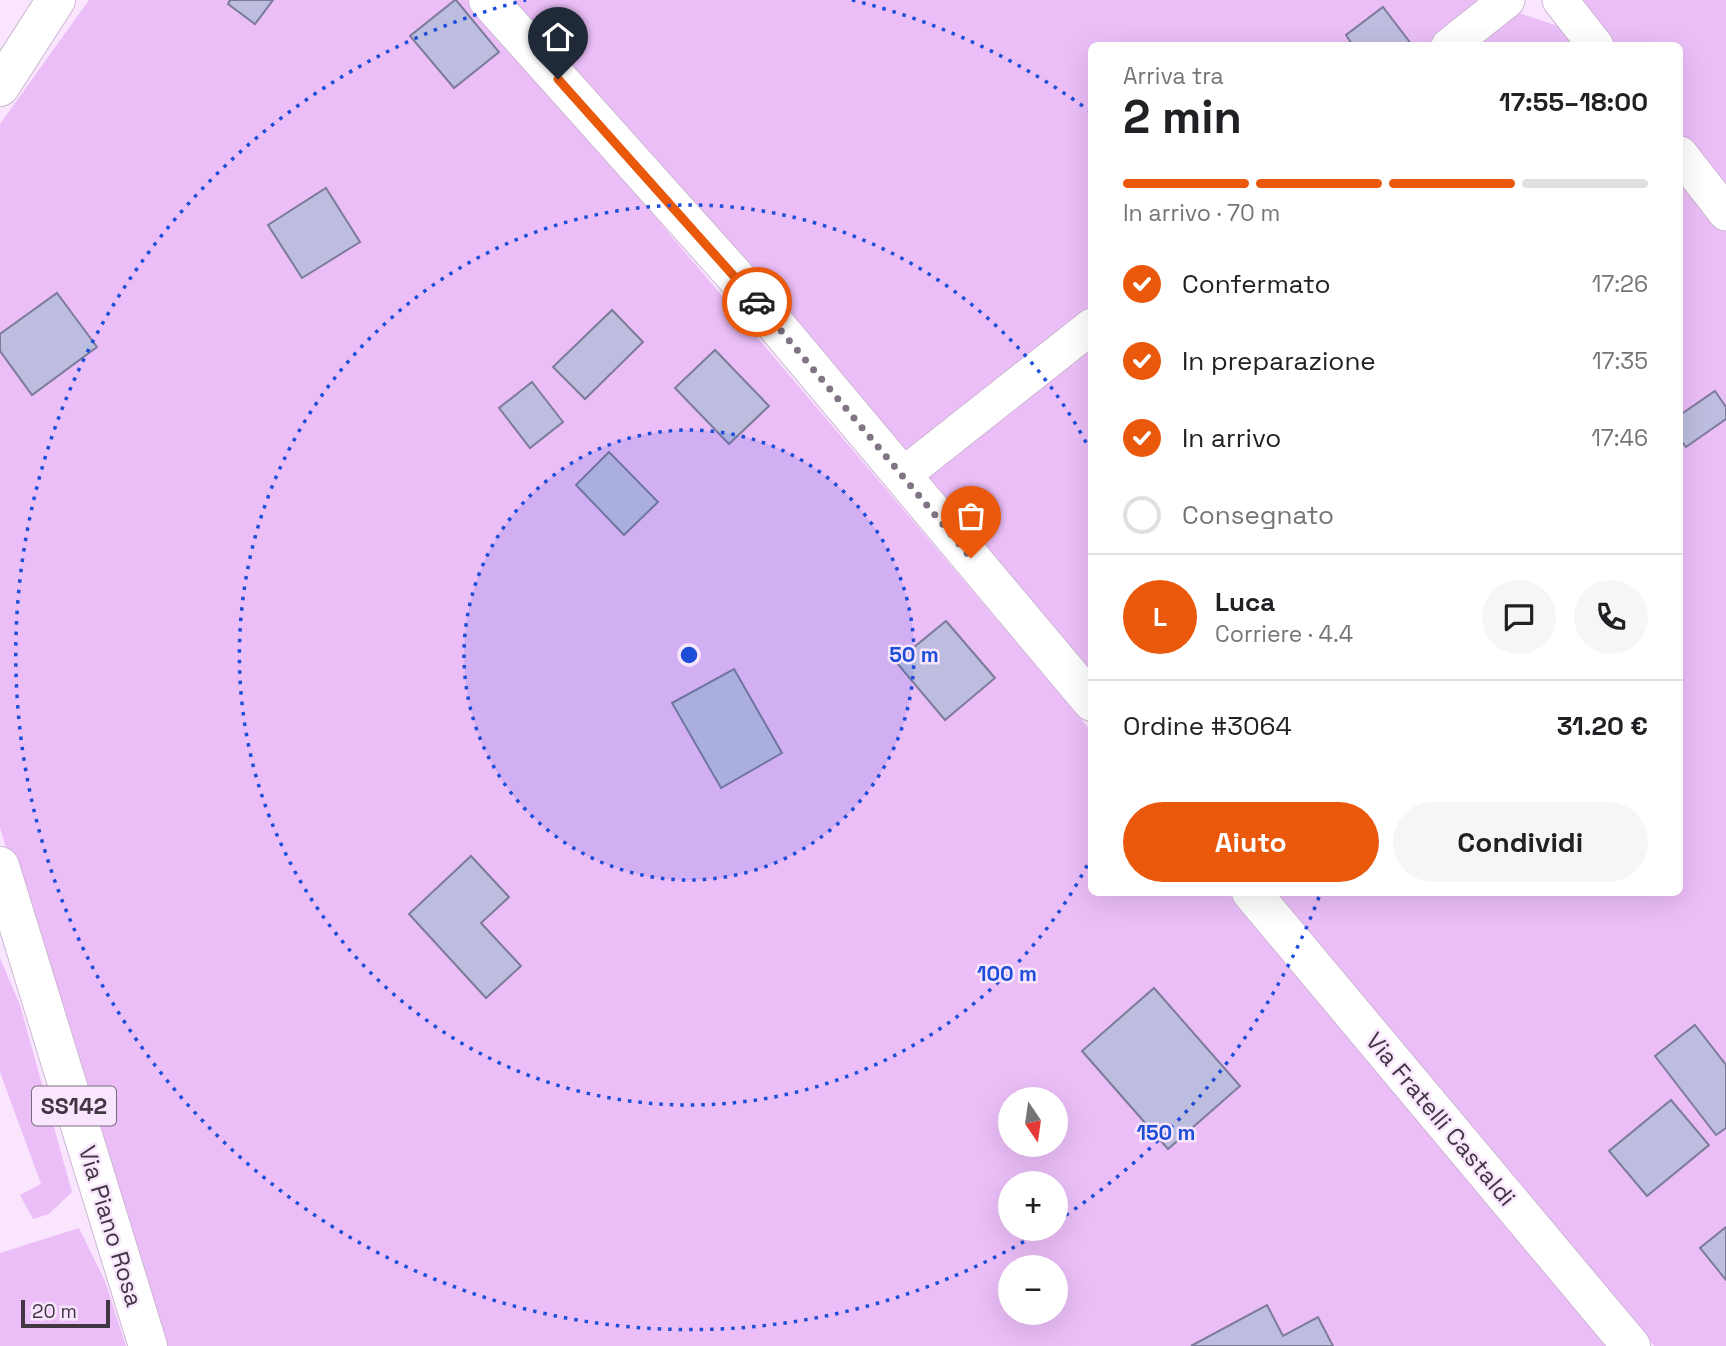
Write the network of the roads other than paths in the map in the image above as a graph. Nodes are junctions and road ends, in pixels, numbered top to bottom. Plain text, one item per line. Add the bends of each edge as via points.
1 (56, 0) edge
2 (488, 0) edge
3 (1507, 0) edge
4 (1560, 0) edge
5 (1454, 42) edge
6 (1592, 42) edge
7 (0, 87) edge
8 (1683, 158) edge
9 (1726, 213) edge
10 (1088, 329) edge
11 (902, 476) junction
12 (1088, 697) edge
13 (0, 866) edge
14 (1254, 896) edge
15 (148, 1346) edge
16 (1631, 1346) edge

1 - 7 street
2 - 11 street via 734,275
3 - 5 street
4 - 6 street
8 - 9 street
10 - 11 street
11 - 12 street
13 - 15 street, Via Piano Rosa / SS142
14 - 16 street, Via Fratelli Castaldi

